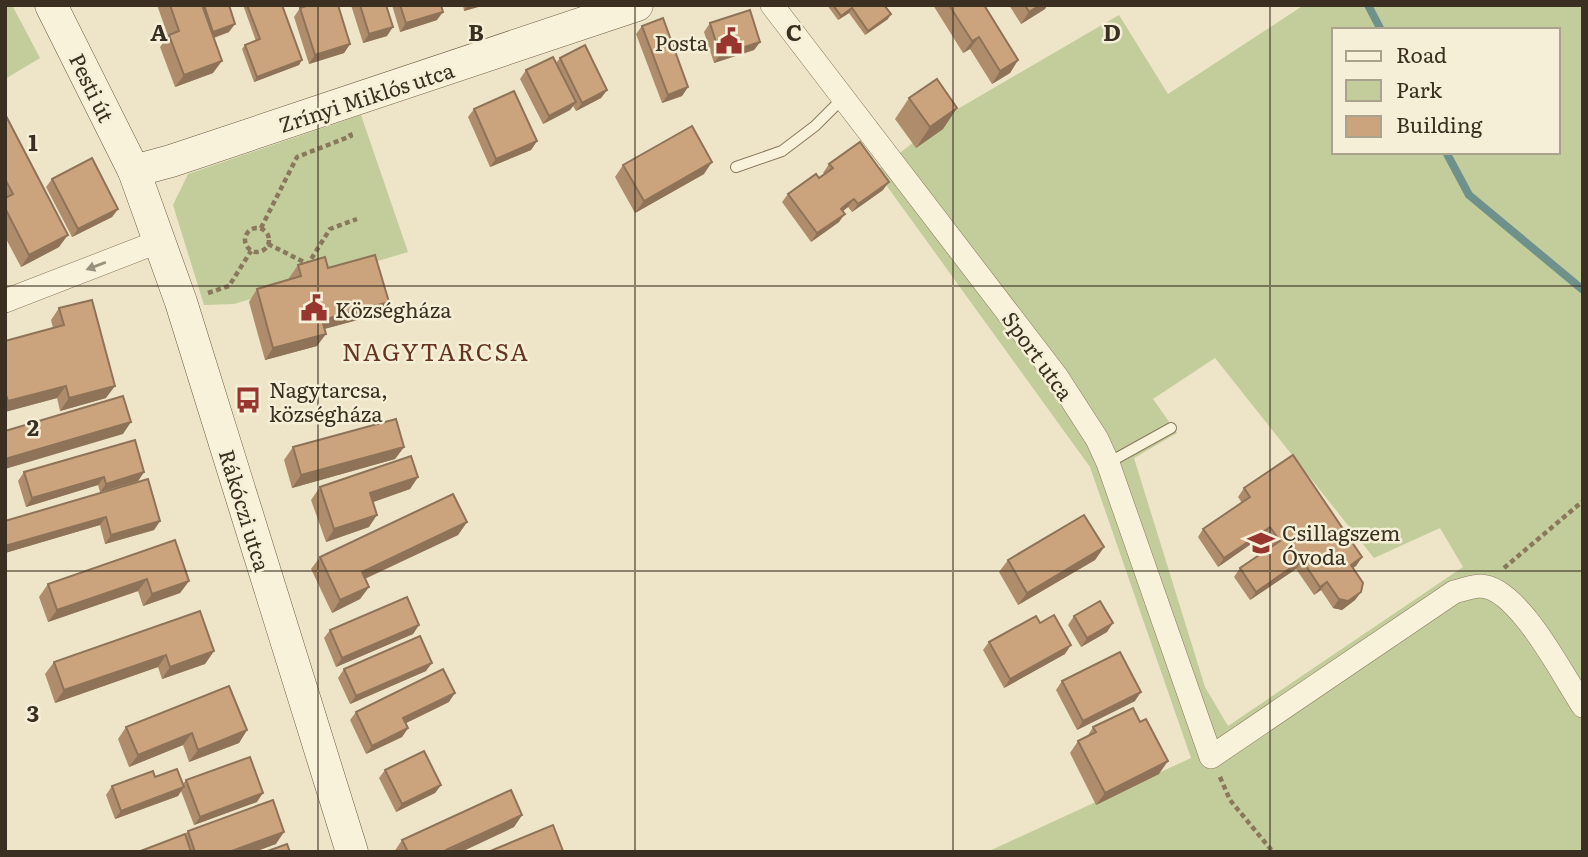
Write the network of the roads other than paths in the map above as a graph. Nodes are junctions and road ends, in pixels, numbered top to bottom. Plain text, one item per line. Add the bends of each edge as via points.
1 (51, 5) edge
2 (638, 5) edge
3 (772, 5) edge
4 (844, 97) junction
5 (736, 167) dead end
6 (134, 170) junction
7 (160, 241) junction
8 (5, 301) edge
9 (1171, 428) dead end
10 (1108, 463) junction
11 (1583, 706) edge
12 (352, 852) edge

1 - 6 main road, Pesti út
2 - 6 main road, Zrínyi Miklós utca
3 - 4 street, Sport utca
4 - 5 lane via 782,151
4 - 10 street, Sport utca via 1056,377
6 - 7 main road, Rákóczi utca
7 -> 8 street
7 - 12 main road, Rákóczi utca
9 - 10 lane
10 - 11 street, Sport utca via 1211,757 1454,592 1482,586 1520,610

